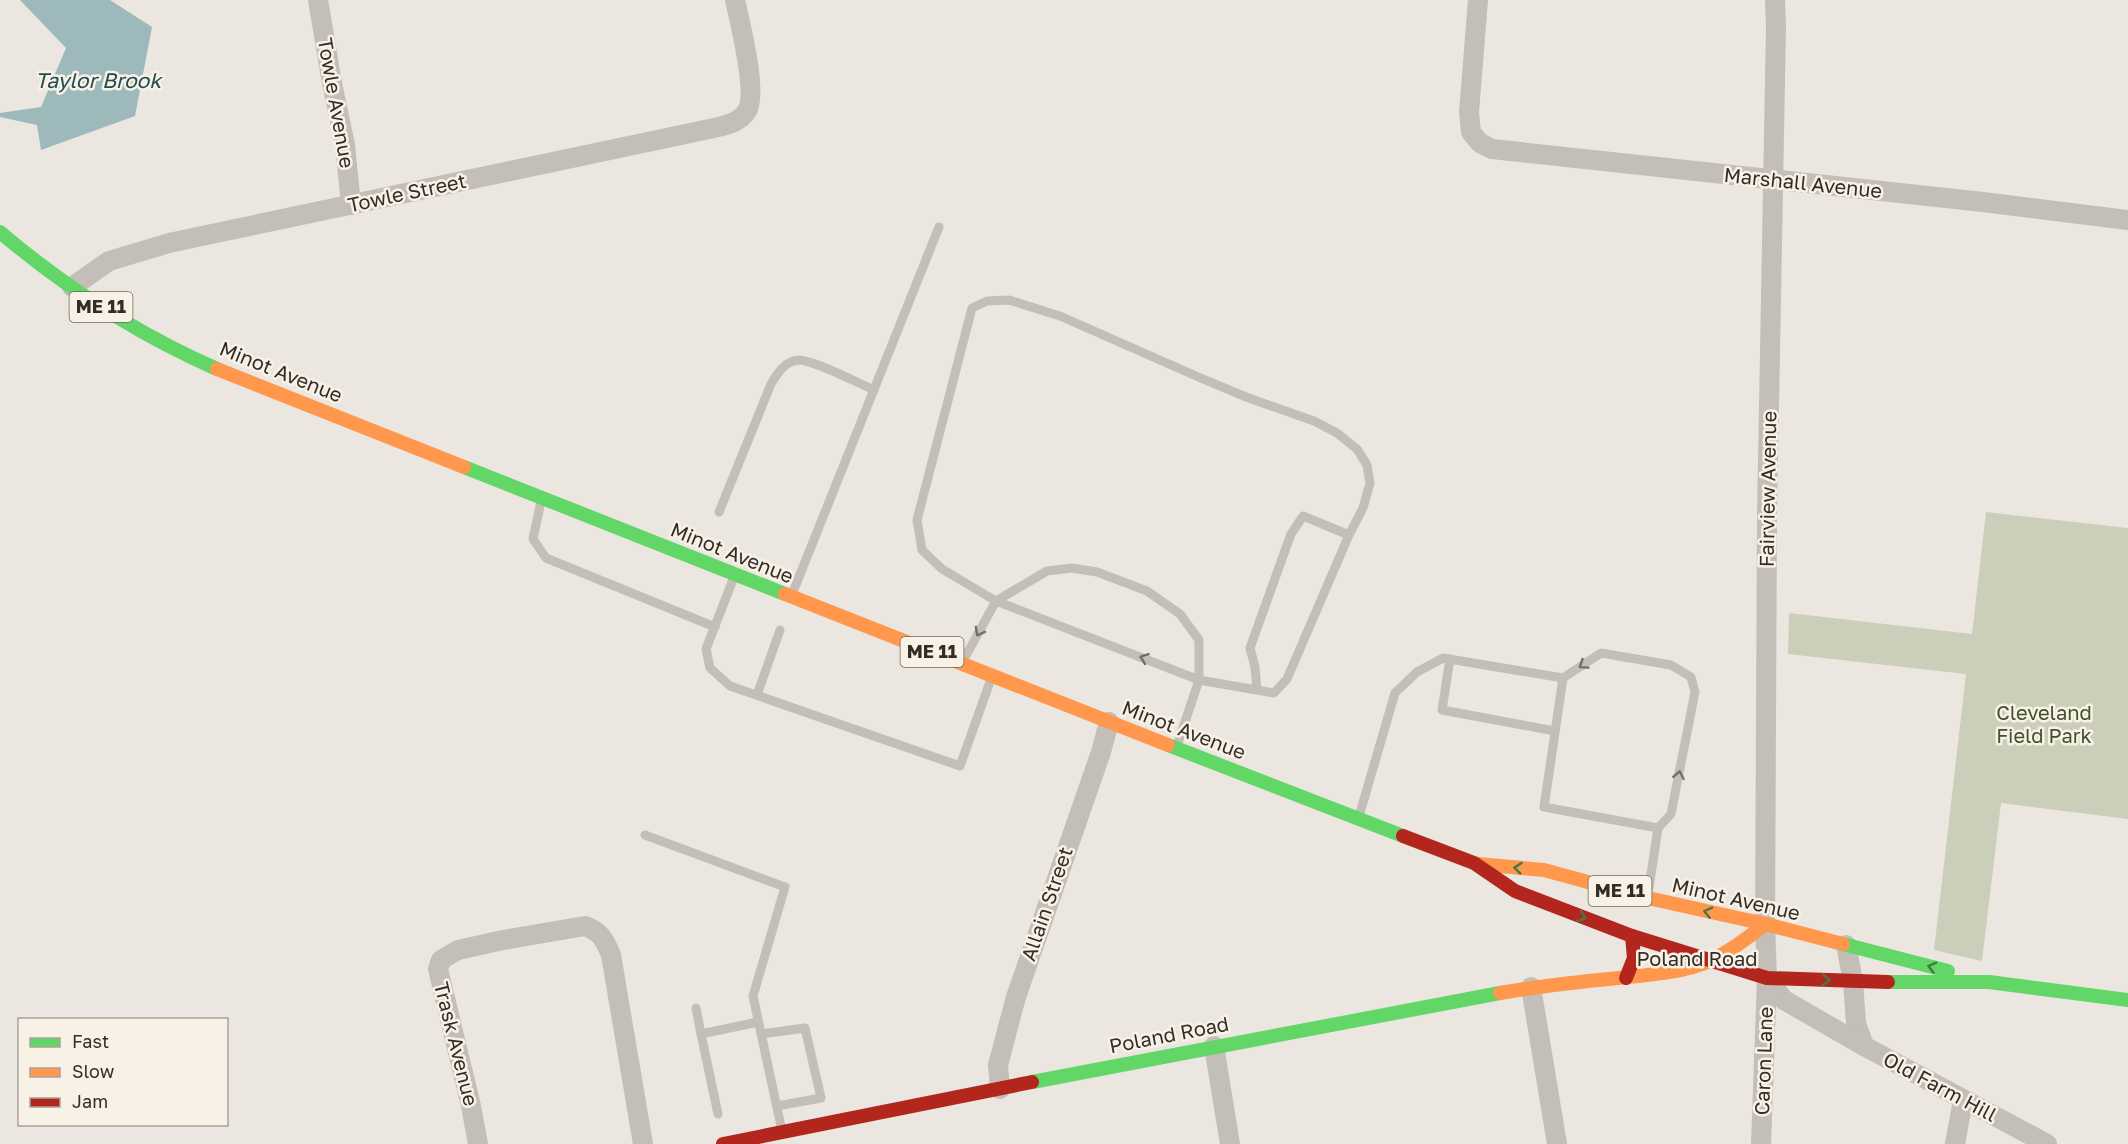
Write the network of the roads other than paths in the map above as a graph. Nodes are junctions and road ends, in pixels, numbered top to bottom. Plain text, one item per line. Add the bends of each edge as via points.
1 (318, 0) edge
2 (735, 0) edge
3 (1478, 0) edge
4 (1775, 0) edge
5 (1774, 179) junction
6 (351, 206) junction
7 (2128, 220) edge
8 (939, 227) dead end
9 (0, 232) edge
10 (72, 287) junction
11 (874, 390) junction
12 (542, 499) junction
13 (719, 512) dead end
14 (1349, 535) junction
15 (735, 575) junction
16 (791, 597) junction
17 (996, 601) junction
18 (715, 627) junction
19 (780, 630) dead end
20 (1450, 659) junction
21 (961, 664) junction
22 (992, 676) junction
23 (1563, 678) junction
24 (1199, 680) junction
25 (1257, 690) junction
26 (757, 695) junction
27 (1109, 722) junction
28 (1555, 731) junction
29 (1176, 748) junction
30 (1358, 819) junction
31 (1658, 828) junction
32 (645, 835) dead end
33 (1474, 863) junction
34 (1647, 898) junction
35 (1765, 924) junction
36 (1632, 936) junction
37 (1846, 945) junction
38 (1711, 960) junction
39 (1626, 978) junction
40 (1767, 978) junction
41 (1704, 979) dead end
42 (1722, 979) dead end
43 (1853, 981) junction
44 (1989, 982) junction
45 (1532, 987) junction
46 (2128, 1000) edge
47 (696, 1008) dead end
48 (758, 1022) junction
49 (702, 1034) junction
50 (761, 1034) junction
51 (1214, 1046) junction
52 (1864, 1046) junction
53 (1000, 1089) junction
54 (1963, 1100) junction
55 (777, 1106) junction
56 (718, 1114) dead end
57 (784, 1139) edge
58 (478, 1144) edge
59 (643, 1144) edge
60 (723, 1144) edge
61 (1230, 1144) edge
62 (1557, 1144) edge
63 (1761, 1144) edge
64 (1955, 1144) edge
65 (2047, 1144) edge

1 - 6 street, Towle Avenue via 345,145
2 - 6 street, Towle Street via 751,99 738,121
3 - 5 street, Marshall Avenue via 1469,112 1471,132 1480,143 1515,153
4 - 5 street, Fairview Avenue
5 - 7 street, Marshall Avenue
5 - 35 street, Fairview Avenue
6 - 10 street, Towle Street via 119,256
8 - 11 lane
9 - 10 main road, Minot Avenue / ME 11
10 - 12 main road, Minot Avenue / ME 11 via 148,337 236,377
11 - 13 lane via 797,360 778,372
11 - 16 lane
12 - 15 main road, Minot Avenue / ME 11
12 - 18 lane via 533,539 546,558
14 - 17 lane via 1370,483 1367,465 1357,449 1336,433 1060,316 1009,300 987,301 972,308 967,320 917,520 922,550 942,569
14 - 25 lane via 1287,679 1274,693
14 - 25 lane via 1303,516 1291,534 1250,648
15 - 16 main road, Minot Avenue / ME 11
15 - 18 lane
16 - 21 main road, Minot Avenue / ME 11
17 -> 21 lane
24 -> 17 lane
17 - 24 lane via 1047,571 1071,568 1097,572 1148,591 1180,614 1199,640
18 - 26 lane via 706,649 710,668 730,686
19 - 26 lane
20 - 23 lane
20 - 28 lane via 1442,710
20 - 30 lane via 1443,658 1417,672 1395,693
21 - 22 main road, Minot Avenue / ME 11
22 - 26 lane via 960,766
22 - 27 main road, Minot Avenue / ME 11
23 - 28 lane
31 -> 23 lane via 1671,814 1695,692 1690,677 1671,665 1601,653
24 - 25 lane
24 - 29 lane
27 - 29 main road, Minot Avenue / ME 11
27 - 53 street, Allain Street via 1016,997 998,1065
28 - 31 lane via 1544,807
29 - 30 main road, Minot Avenue / ME 11
30 - 33 main road, Minot Avenue / ME 11
31 - 34 lane
32 - 48 lane via 784,887 753,996
34 -> 33 main road, Minot Avenue / ME 11 via 1544,870
33 -> 36 main road, Minot Avenue / ME 11 via 1515,891
35 -> 34 main road, Minot Avenue / ME 11
35 - 37 main road, Minot Avenue / ME 11
35 - 38 main road, Poland Road via 1739,945
35 - 40 street, Fairview Avenue
36 - 38 main road, Minot Avenue / ME 11
36 - 39 main road via 1634,965
37 - 43 street, Old Farm Hill
44 -> 37 main road, Minot Avenue / ME 11
38 - 39 main road, Poland Road via 1685,969
38 - 40 main road, Minot Avenue / ME 11
39 - 41 main road, Poland Road
39 - 45 main road, Poland Road
40 - 42 main road, Poland Road
40 -> 43 main road, ME 11
40 - 52 street, Old Farm Hill via 1784,1000
40 - 63 street, Caron Lane
43 - 44 main road, ME 11
43 - 52 street, Old Farm Hill via 1856,1023
44 - 46 main road, ME 11
45 - 51 main road, Poland Road
45 - 62 street
47 - 49 lane
48 - 49 lane
48 - 50 lane
49 - 56 lane
50 - 55 lane
50 - 55 lane via 804,1028 821,1098
51 - 53 main road, Poland Road
51 - 61 street
52 - 54 street, Old Farm Hill
53 - 57 main road, Poland Road
54 - 64 street
54 - 65 street, Old Farm Hill
55 - 57 lane
57 - 60 main road, Poland Road
58 - 59 street, Trask Avenue via 438,969 441,960 458,950 585,926 607,943 611,955

